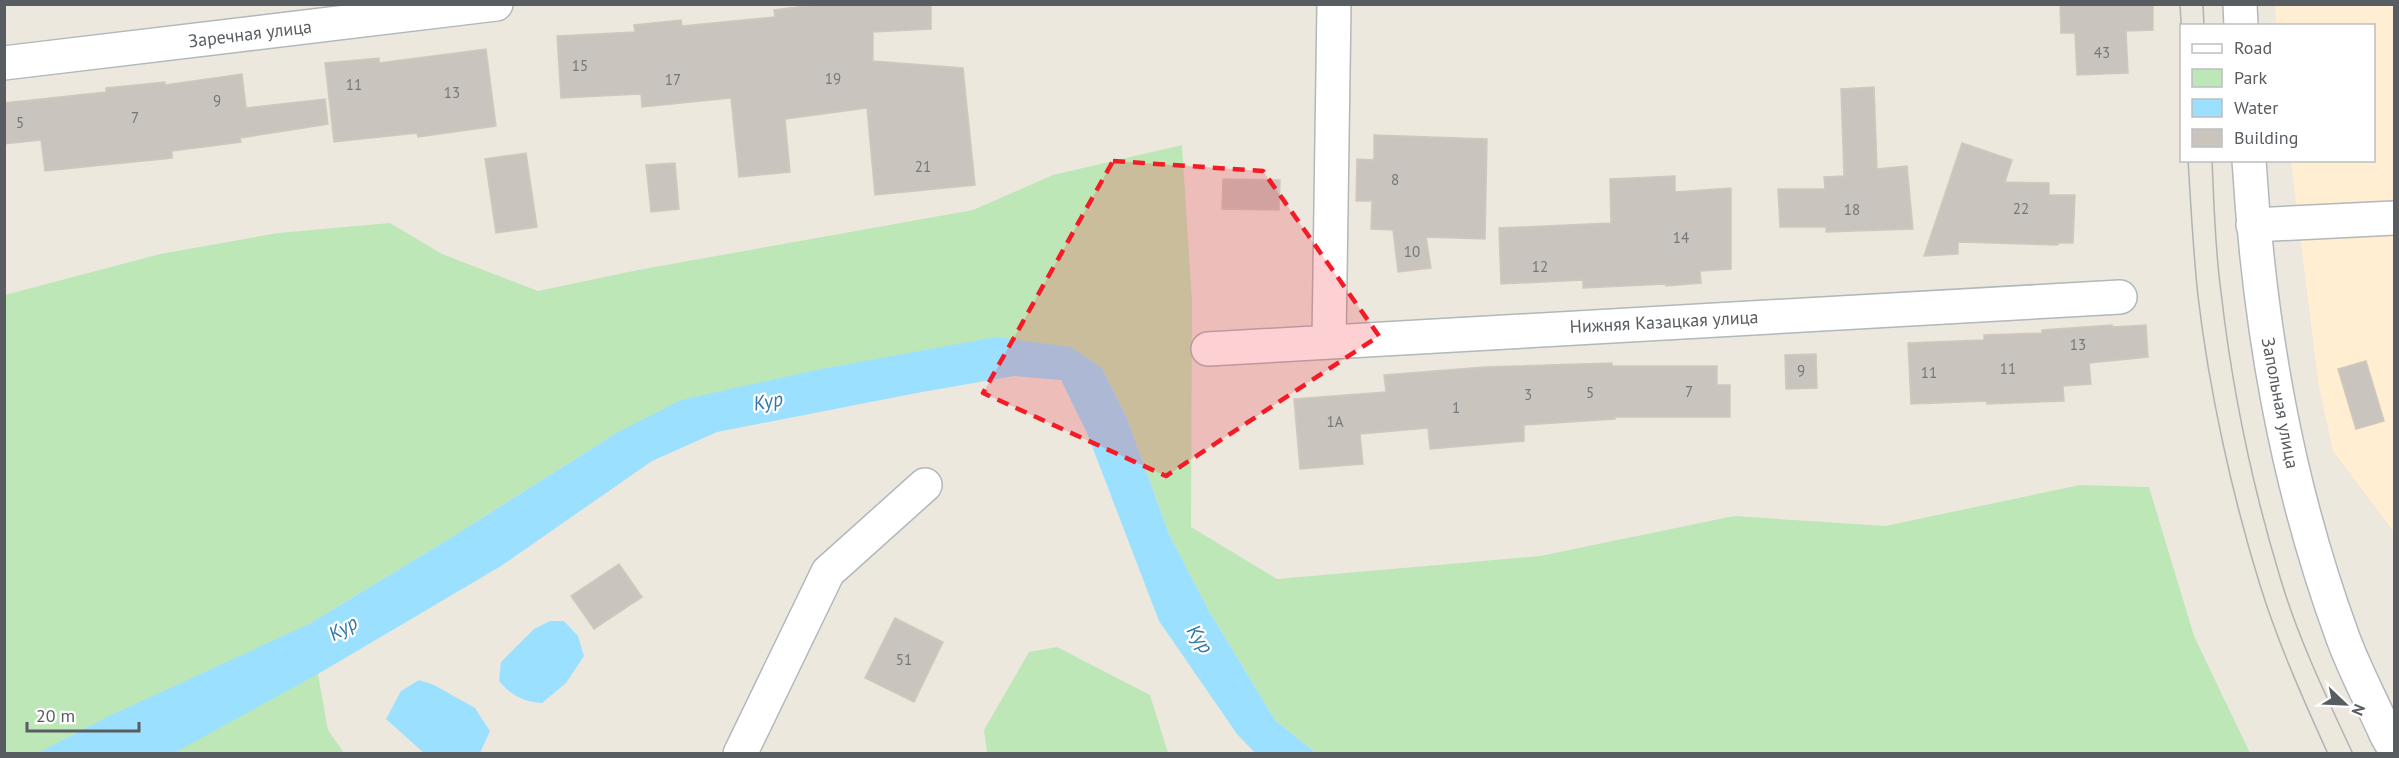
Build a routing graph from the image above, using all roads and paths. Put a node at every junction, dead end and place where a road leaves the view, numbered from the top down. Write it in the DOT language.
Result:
graph roads {
  1 [pos="496,4"];
  2 [pos="1334,4"];
  3 [pos="2240,4"];
  4 [pos="2241,24"];
  5 [pos="4,63"];
  6 [pos="2249,162"];
  7 [pos="2394,218"];
  8 [pos="2253,225"];
  9 [pos="2120,297"];
  10 [pos="1329,341"];
  11 [pos="1208,349"];
  12 [pos="926,485"];
  13 [pos="2394,748"];
  14 [pos="740,753"];
  1 -- 5 [label="street, Заречная улица"];
  2 -- 10 [label="street"];
  3 -- 4 [label="street"];
  6 -- 8 [label="street, Запольная улица"];
  7 -- 8 [label="street"];
  8 -- 13 [label="street, Запольная улица"];
  9 -- 10 [label="street, Нижняя Казацкая улица"];
  10 -- 11 [label="street, Нижняя Казацкая улица"];
  12 -- 14 [label="street"];
}
